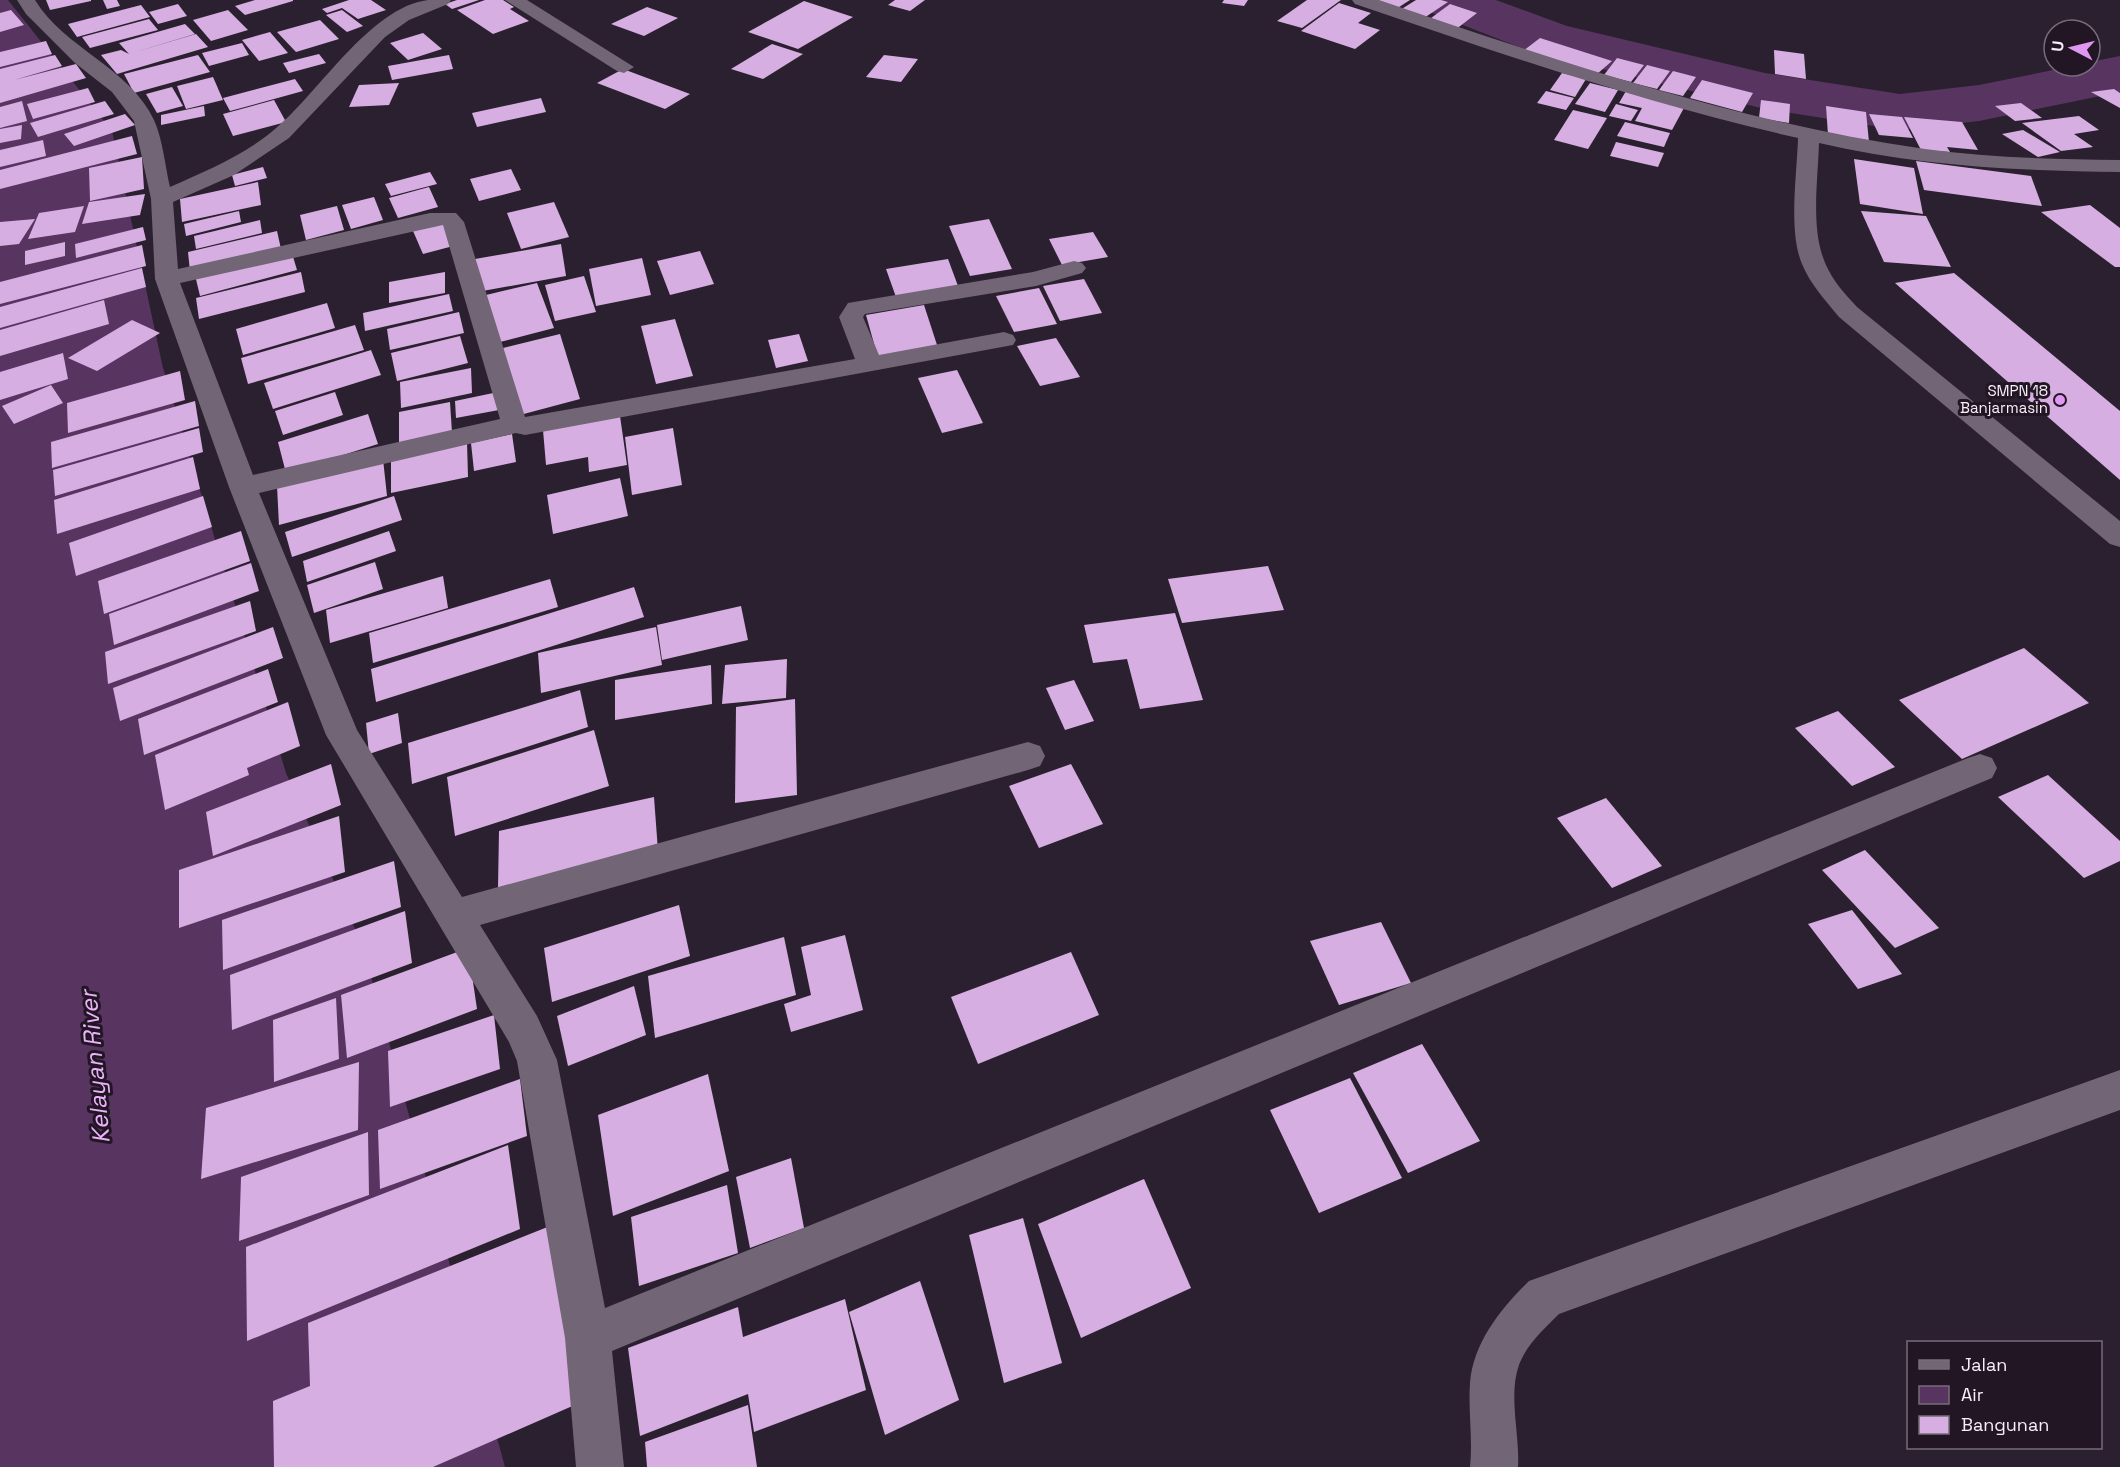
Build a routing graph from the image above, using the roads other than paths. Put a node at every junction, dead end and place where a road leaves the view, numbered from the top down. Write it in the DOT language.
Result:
graph roads {
  1 [pos="26,0"];
  2 [pos="442,0"];
  3 [pos="514,0"];
  4 [pos="1361,0"];
  5 [pos="624,67"];
  6 [pos="1809,136"];
  7 [pos="2120,166"];
  8 [pos="162,199"];
  9 [pos="1074,268"];
  10 [pos="167,279"];
  11 [pos="1004,340"];
  12 [pos="870,364"];
  13 [pos="516,424"];
  14 [pos="243,487"];
  15 [pos="2120,537"];
  16 [pos="1029,756"];
  17 [pos="1980,768"];
  18 [pos="454,916"];
  19 [pos="2120,1090"];
  20 [pos="588,1338"];
  21 [pos="600,1467"];
  22 [pos="1494,1467"];
  1 -- 8 [label="street"];
  2 -- 8 [label="street"];
  3 -- 5 [label="street"];
  4 -- 6 [label="street"];
  6 -- 7 [label="street"];
  6 -- 15 [label="street"];
  8 -- 10 [label="street"];
  9 -- 12 [label="street"];
  10 -- 13 [label="street"];
  10 -- 14 [label="street"];
  11 -- 12 [label="street"];
  12 -- 13 [label="street"];
  13 -- 14 [label="street"];
  14 -- 18 [label="street"];
  16 -- 18 [label="street"];
  17 -- 20 [label="street"];
  18 -- 20 [label="street"];
  19 -- 22 [label="street"];
  20 -- 21 [label="street"];
}
